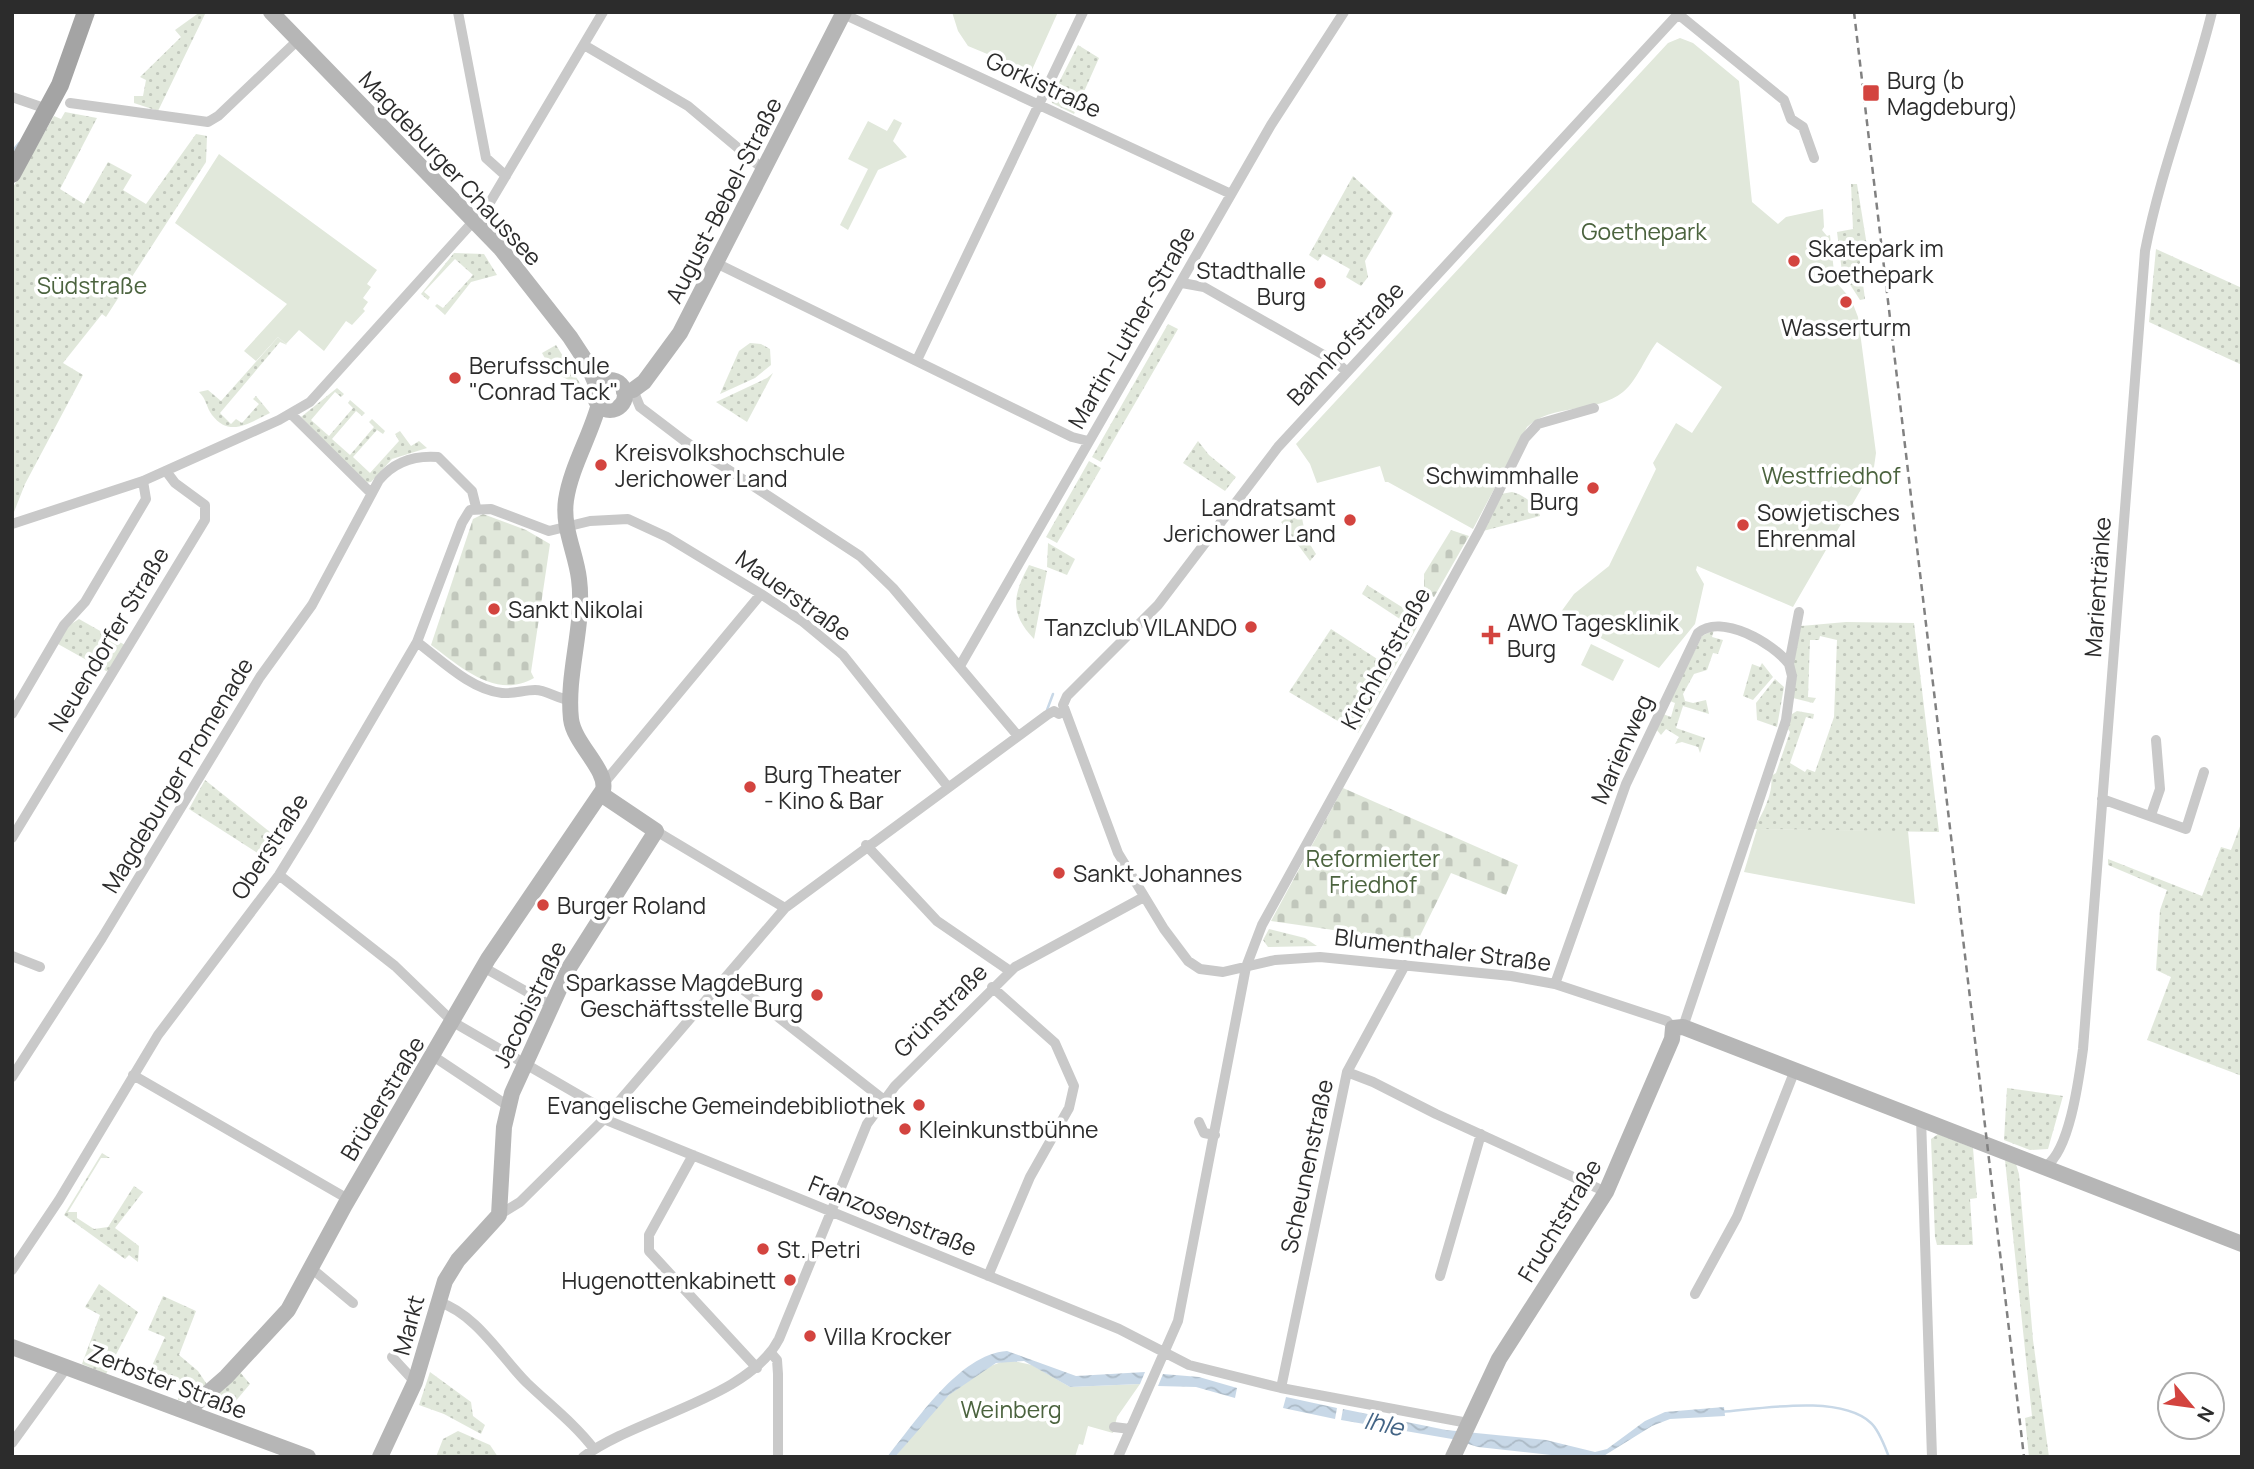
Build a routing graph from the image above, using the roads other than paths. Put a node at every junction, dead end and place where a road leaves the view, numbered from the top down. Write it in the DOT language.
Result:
graph roads {
  1 [pos="86,12"];
  2 [pos="271,12"];
  3 [pos="458,12"];
  4 [pos="603,12"];
  5 [pos="1083,12"];
  6 [pos="1344,12"];
  7 [pos="2212,12"];
  8 [pos="842,13"];
  9 [pos="1679,13"];
  10 [pos="298,40"];
  11 [pos="584,45"];
  12 [pos="12,97"];
  13 [pos="70,103"];
  14 [pos="1039,104"];
  15 [pos="47,110"];
  16 [pos="1814,158"];
  17 [pos="763,169"];
  18 [pos="12,174"];
  19 [pos="506,176"];
  20 [pos="1231,194"];
  21 [pos="474,219"];
  22 [pos="716,263"];
  23 [pos="1182,283"];
  24 [pos="917,360"];
  25 [pos="1347,372"];
  26 [pos="602,384"];
  27 [pos="629,391"];
  28 [pos="606,407"];
  29 [pos="1594,408"];
  30 [pos="291,414"];
  31 [pos="1088,441"];
  32 [pos="166,471"];
  33 [pos="143,481"];
  34 [pos="371,493"];
  35 [pos="477,507"];
  36 [pos="12,524"];
  37 [pos="566,527"];
  38 [pos="761,594"];
  39 [pos="1799,612"];
  40 [pos="417,642"];
  41 [pos="1789,664"];
  42 [pos="960,666"];
  43 [pos="572,700"];
  44 [pos="12,713"];
  45 [pos="1062,714"];
  46 [pos="1018,736"];
  47 [pos="2156,740"];
  48 [pos="2204,772"];
  49 [pos="948,787"];
  50 [pos="603,788"];
  51 [pos="2102,799"];
  52 [pos="2151,816"];
  53 [pos="656,831"];
  54 [pos="12,838"];
  55 [pos="866,845"];
  56 [pos="279,875"];
  57 [pos="1142,898"];
  58 [pos="785,908"];
  59 [pos="12,956"];
  60 [pos="1405,965"];
  61 [pos="40,967"];
  62 [pos="483,967"];
  63 [pos="1246,967"];
  64 [pos="1010,971"];
  65 [pos="727,977"];
  66 [pos="1555,984"];
  67 [pos="992,987"];
  68 [pos="552,1006"];
  69 [pos="453,1022"];
  70 [pos="1678,1027"];
  71 [pos="433,1056"];
  72 [pos="526,1062"];
  73 [pos="1795,1070"];
  74 [pos="1347,1072"];
  75 [pos="133,1075"];
  76 [pos="12,1077"];
  77 [pos="884,1100"];
  78 [pos="508,1106"];
  79 [pos="607,1116"];
  80 [pos="1921,1118"];
  81 [pos="1199,1122"];
  82 [pos="1480,1134"];
  83 [pos="1215,1135"];
  84 [pos="693,1155"];
  85 [pos="2046,1166"];
  86 [pos="1606,1192"];
  87 [pos="348,1199"];
  88 [pos="831,1212"];
  89 [pos="499,1215"];
  90 [pos="2242,1244"];
  91 [pos="311,1268"];
  92 [pos="12,1270"];
  93 [pos="988,1276"];
  94 [pos="1440,1276"];
  95 [pos="1695,1294"];
  96 [pos="439,1302"];
  97 [pos="353,1303"];
  98 [pos="12,1347"];
  99 [pos="771,1353"];
  100 [pos="1164,1354"];
  101 [pos="392,1357"];
  102 [pos="67,1367"];
  103 [pos="757,1368"];
  104 [pos="415,1382"];
  105 [pos="1281,1388"];
  106 [pos="190,1413"];
  107 [pos="1468,1425"];
  108 [pos="1114,1427"];
  109 [pos="1130,1429"];
  110 [pos="12,1443"];
  111 [pos="594,1449"];
  112 [pos="1456,1451"];
  113 [pos="382,1455"];
  114 [pos="308,1457"];
  115 [pos="583,1457"];
  116 [pos="778,1457"];
  117 [pos="1118,1457"];
  118 [pos="1932,1457"];
  1 -- 15 [label="main road"];
  2 -- 10 [label="street, Magdeburger Chaussee"];
  3 -- 19 [label="street"];
  4 -- 11 [label="street"];
  5 -- 14 [label="street"];
  6 -- 20 [label="street, Martin-Luther-Straße"];
  7 -- 51 [label="street, Marientränke"];
  8 -- 14 [label="street, Gorkistraße"];
  8 -- 17 [label="street, August-Bebel-Straße"];
  9 -- 16 [label="street, Bahnhofstraße"];
  9 -- 25 [label="street, Bahnhofstraße"];
  10 -- 13 [label="street"];
  10 -- 21 [label="street, Magdeburger Chaussee"];
  11 -- 17 [label="street"];
  11 -- 19 [label="street"];
  12 -- 15 [label="street"];
  14 -- 20 [label="street, Gorkistraße"];
  14 -- 24 [label="street"];
  15 -- 18 [label="main road"];
  17 -- 22 [label="street, August-Bebel-Straße"];
  19 -- 21 [label="street"];
  20 -- 23 [label="street, Martin-Luther-Straße"];
  21 -- 26 [label="street, Magdeburger Chaussee"];
  21 -- 30 [label="street"];
  22 -- 24 [label="street"];
  22 -- 27 [label="street, August-Bebel-Straße"];
  23 -- 25 [label="street"];
  23 -- 31 [label="street, Martin-Luther-Straße"];
  24 -- 31 [label="street"];
  25 -- 45 [label="street, Bahnhofstraße"];
  26 -- 27 [label="street, Magdeburger Chaussee"];
  26 -- 28 [label="street"];
  27 -- 28 [label="street, August-Bebel-Straße"];
  27 -- 42 [label="street"];
  28 -- 37 [label="street, August-Bebel-Straße"];
  29 -- 63 [label="street, Kirchhofstraße"];
  30 -- 32 [label="street"];
  30 -- 34 [label="street"];
  31 -- 42 [label="street, Martin-Luther-Straße"];
  32 -- 33 [label="street"];
  32 -- 54 [label="street, Neuendorfer Straße"];
  33 -- 36 [label="street"];
  33 -- 44 [label="street"];
  34 -- 35 [label="street, Magdeburger Promenade"];
  34 -- 76 [label="street, Magdeburger Promenade"];
  35 -- 37 [label="street"];
  35 -- 40 [label="street, Oberstraße"];
  37 -- 38 [label="street, Mauerstraße"];
  37 -- 43 [label="street, August-Bebel-Straße"];
  38 -- 49 [label="street, Mauerstraße"];
  38 -- 50 [label="street"];
  39 -- 41 [label="street"];
  40 -- 43 [label="street"];
  40 -- 56 [label="street, Oberstraße"];
  41 -- 66 [label="street, Marienweg"];
  41 -- 70 [label="street"];
  42 -- 46 [label="street"];
  43 -- 50 [label="street, August-Bebel-Straße"];
  45 -- 46 [label="street"];
  45 -- 57 [label="street, Blumenthaler Straße"];
  46 -- 49 [label="street"];
  47 -- 52 [label="street"];
  48 -- 52 [label="street"];
  49 -- 55 [label="street"];
  50 -- 53 [label="street"];
  50 -- 62 [label="street, Brüderstraße"];
  51 -- 52 [label="street"];
  51 -- 85 [label="street, Marientränke"];
  53 -- 58 [label="street"];
  53 -- 68 [label="street, Jacobistraße"];
  55 -- 58 [label="street"];
  55 -- 64 [label="street"];
  56 -- 69 [label="street, Franzosenstraße"];
  56 -- 75 [label="street, Oberstraße"];
  57 -- 63 [label="street, Blumenthaler Straße"];
  57 -- 64 [label="street, Grünstraße"];
  58 -- 65 [label="street"];
  59 -- 61 [label="street"];
  60 -- 63 [label="street, Blumenthaler Straße"];
  60 -- 66 [label="street, Blumenthaler Straße"];
  60 -- 74 [label="street, Scheunenstraße"];
  62 -- 68 [label="street"];
  62 -- 69 [label="street, Brüderstraße"];
  63 -- 83 [label="street, Kirchhofstraße"];
  64 -- 67 [label="street, Grünstraße"];
  65 -- 77 [label="street"];
  65 -- 79 [label="street"];
  66 -- 70 [label="street, Blumenthaler Straße"];
  67 -- 77 [label="street, Grünstraße"];
  67 -- 93 [label="street"];
  68 -- 72 [label="street, Jacobistraße"];
  69 -- 71 [label="street, Brüderstraße"];
  69 -- 72 [label="street, Franzosenstraße"];
  70 -- 73 [label="street, Blumenthaler Straße"];
  70 -- 86 [label="street, Fruchtstraße"];
  71 -- 78 [label="street"];
  71 -- 87 [label="street, Brüderstraße"];
  72 -- 78 [label="street, Jacobistraße"];
  72 -- 79 [label="street, Franzosenstraße"];
  73 -- 80 [label="street, Blumenthaler Straße"];
  73 -- 95 [label="street"];
  74 -- 82 [label="street"];
  74 -- 105 [label="street, Scheunenstraße"];
  75 -- 87 [label="street"];
  75 -- 92 [label="street, Oberstraße"];
  77 -- 88 [label="street, Grünstraße"];
  78 -- 89 [label="street, Jacobistraße"];
  79 -- 84 [label="street, Franzosenstraße"];
  79 -- 89 [label="street"];
  80 -- 85 [label="street, Blumenthaler Straße"];
  80 -- 118 [label="street"];
  81 -- 83 [label="street"];
  82 -- 86 [label="street"];
  82 -- 94 [label="street"];
  83 -- 100 [label="street, Kirchhofstraße"];
  84 -- 88 [label="street, Franzosenstraße"];
  84 -- 103 [label="street"];
  85 -- 90 [label="street, Blumenthaler Straße"];
  86 -- 107 [label="street, Fruchtstraße"];
  87 -- 91 [label="street, Brüderstraße"];
  88 -- 93 [label="street, Franzosenstraße"];
  88 -- 99 [label="street, Grünstraße"];
  89 -- 96 [label="street, Markt"];
  91 -- 97 [label="street"];
  91 -- 106 [label="street, Brüderstraße"];
  93 -- 100 [label="street, Franzosenstraße"];
  96 -- 104 [label="street, Markt"];
  96 -- 111 [label="street"];
  98 -- 102 [label="street, Zerbster Straße"];
  99 -- 103 [label="street, Grünstraße"];
  99 -- 116 [label="street"];
  100 -- 105 [label="street, Franzosenstraße"];
  100 -- 109 [label="street, Kirchhofstraße"];
  101 -- 104 [label="street"];
  102 -- 106 [label="street, Zerbster Straße"];
  102 -- 110 [label="street"];
  103 -- 111 [label="street"];
  104 -- 113 [label="street, Markt"];
  105 -- 107 [label="street, Franzosenstraße"];
  106 -- 114 [label="street, Zerbster Straße"];
  107 -- 112 [label="street, Fruchtstraße"];
  108 -- 109 [label="street"];
  109 -- 117 [label="street, Kirchhofstraße"];
  111 -- 115 [label="street"];
}
